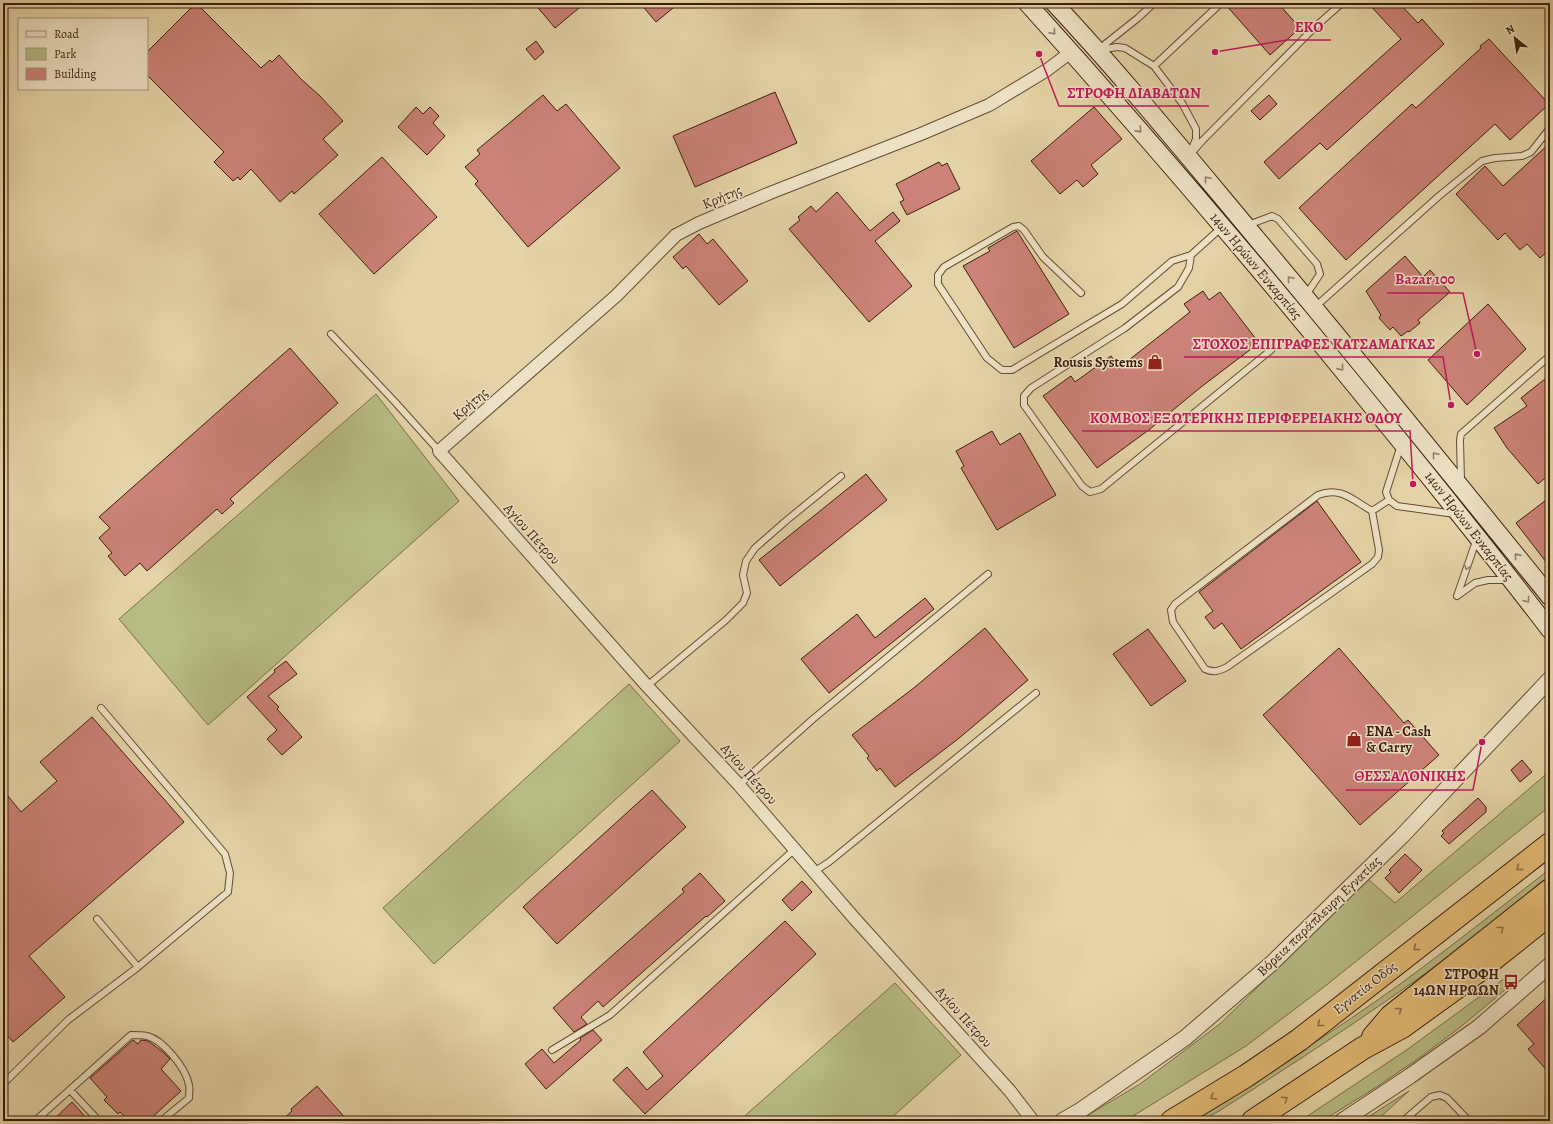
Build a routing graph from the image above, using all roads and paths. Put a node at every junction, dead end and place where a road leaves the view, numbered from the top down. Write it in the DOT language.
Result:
graph roads {
  1 [pos="1027,3"];
  2 [pos="1054,3"];
  3 [pos="1154,3"];
  4 [pos="1222,3"];
  5 [pos="1342,3"];
  6 [pos="1098,50"];
  7 [pos="1071,52"];
  8 [pos="1154,66"];
  9 [pos="1550,128"];
  10 [pos="1189,156"];
  11 [pos="1246,226"];
  12 [pos="1223,227"];
  13 [pos="1191,255"];
  14 [pos="1081,292"];
  15 [pos="1310,302"];
  16 [pos="331,334"];
  17 [pos="1271,350"];
  18 [pos="1545,360"];
  19 [pos="1402,442"];
  20 [pos="439,451"];
  21 [pos="841,476"];
  22 [pos="1461,486"];
  23 [pos="1389,500"];
  24 [pos="1372,511"];
  25 [pos="1459,514"];
  26 [pos="1478,537"];
  27 [pos="988,574"];
  28 [pos="1512,580"];
  29 [pos="1550,597"];
  30 [pos="1550,630"];
  31 [pos="1550,679"];
  32 [pos="647,686"];
  33 [pos="1036,693"];
  34 [pos="101,708"];
  35 [pos="739,785"];
  36 [pos="1550,844"];
  37 [pos="795,849"];
  38 [pos="815,871"];
  39 [pos="1550,890"];
  40 [pos="1550,914"];
  41 [pos="97,919"];
  42 [pos="1550,965"];
  43 [pos="138,967"];
  44 [pos="1363,1048"];
  45 [pos="552,1050"];
  46 [pos="3,1084"];
  47 [pos="70,1090"];
  48 [pos="35,1121"];
  49 [pos="99,1121"];
  50 [pos="161,1121"];
  51 [pos="1033,1121"];
  52 [pos="1062,1121"];
  53 [pos="1172,1121"];
  54 [pos="1253,1121"];
  55 [pos="1342,1121"];
  56 [pos="1403,1121"];
  57 [pos="1469,1121"];
  1 -- 7 [label="main road, 14ων Ηρώων Ευκαρπίας, one-way"];
  2 -- 6 [label="main road, 14ων Ηρώων Ευκαρπίας"];
  3 -- 6 [label="lane"];
  4 -- 8 [label="lane"];
  5 -- 10 [label="lane"];
  6 -- 8 [label="lane"];
  6 -- 10 [label="main road, 14ων Ηρώων Ευκαρπίας"];
  7 -- 12 [label="main road, 14ων Ηρώων Ευκαρπίας, one-way"];
  7 -- 20 [label="street, Κρήτης"];
  8 -- 10 [label="lane"];
  9 -- 15 [label="lane"];
  11 -- 10 [label="main road, 14ων Ηρώων Ευκαρπίας, one-way"];
  15 -- 11 [label="main road, 14ων Ηρώων Ευκαρπίας, one-way"];
  11 -- 15 [label="lane"];
  12 -- 13 [label="lane"];
  12 -- 19 [label="main road, 14ων Ηρώων Ευκαρπίας, one-way"];
  13 -- 14 [label="lane"];
  13 -- 17 [label="lane"];
  22 -- 15 [label="main road, 14ων Ηρώων Ευκαρπίας, one-way"];
  16 -- 20 [label="lane"];
  18 -- 22 [label="lane"];
  19 -- 23 [label="lane"];
  19 -- 25 [label="main road, 14ων Ηρώων Ευκαρπίας"];
  20 -- 32 [label="street, Αγίου Πέτρου"];
  21 -- 32 [label="lane"];
  29 -- 22 [label="main road, 14ων Ηρώων Ευκαρπίας, one-way"];
  23 -- 24 [label="lane"];
  23 -- 25 [label="lane"];
  24 -- 24 [label="lane"];
  25 -- 26 [label="main road, 14ων Ηρώων Ευκαρπίας"];
  26 -- 28 [label="main road, 14ων Ηρώων Ευκαρπίας"];
  26 -- 28 [label="lane, one-way"];
  27 -- 35 [label="lane"];
  28 -- 30 [label="main road, 14ων Ηρώων Ευκαρπίας, one-way"];
  31 -- 52 [label="street, Βόρεια παράπλευρη Εγνατίας"];
  32 -- 35 [label="street, Αγίου Πέτρου"];
  33 -- 38 [label="lane"];
  34 -- 43 [label="lane"];
  35 -- 37 [label="street, Αγίου Πέτρου"];
  36 -- 53 [label="highway, Εγνατία Οδός, one-way"];
  37 -- 38 [label="street, Αγίου Πέτρου"];
  37 -- 45 [label="lane"];
  38 -- 51 [label="street, Αγίου Πέτρου"];
  44 -- 39 [label="highway, one-way"];
  40 -- 44 [label="highway"];
  41 -- 43 [label="lane"];
  42 -- 55 [label="street"];
  43 -- 46 [label="lane"];
  54 -- 44 [label="highway, one-way"];
  47 -- 48 [label="lane"];
  47 -- 49 [label="lane"];
  47 -- 50 [label="lane"];
  56 -- 57 [label="lane"];
}
